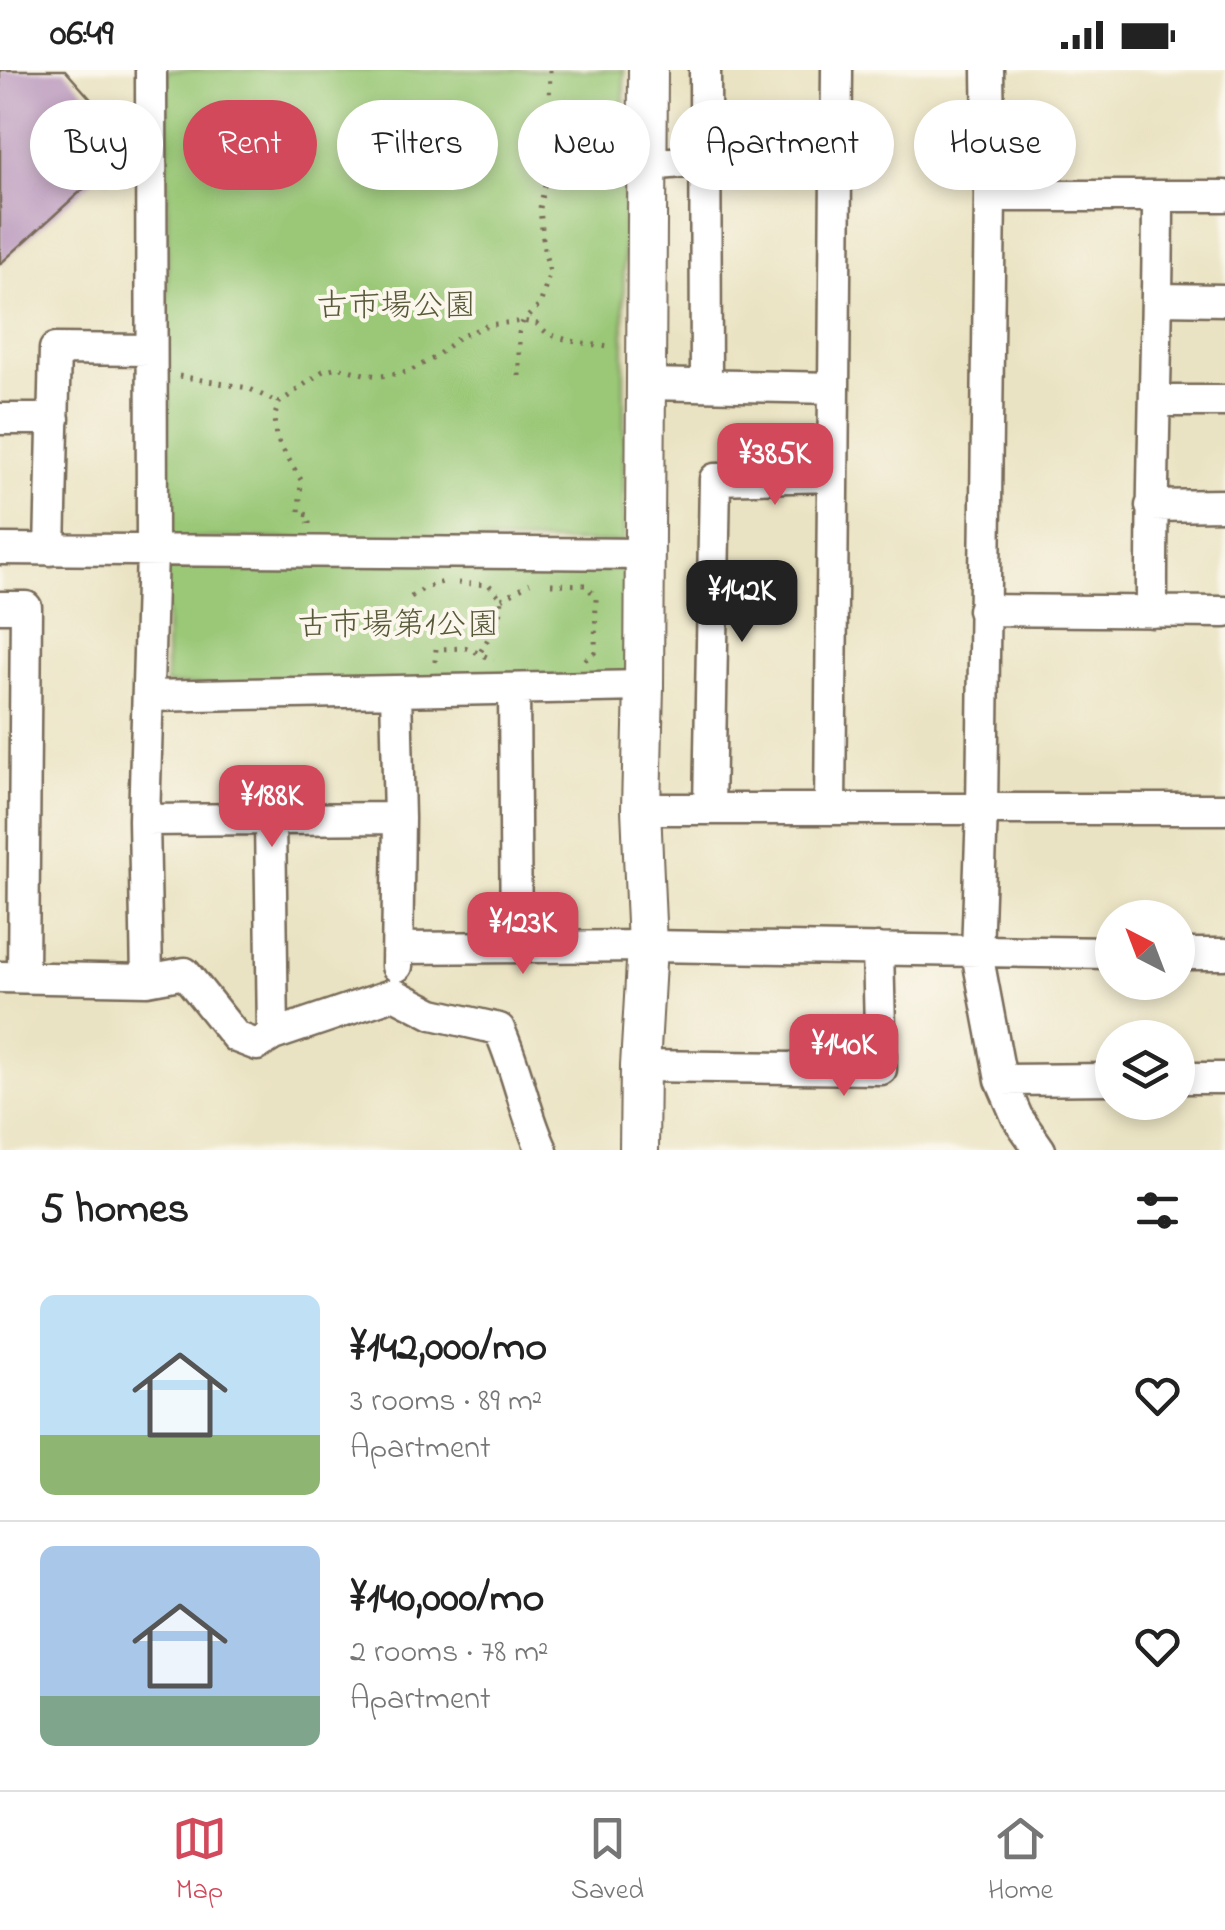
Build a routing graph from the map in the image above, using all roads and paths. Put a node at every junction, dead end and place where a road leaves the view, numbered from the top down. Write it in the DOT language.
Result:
graph roads {
  1 [pos="151,70"];
  2 [pos="550,70"];
  3 [pos="648,70"];
  4 [pos="705,70"];
  5 [pos="837,70"];
  6 [pos="988,70"];
  7 [pos="648,100"];
  8 [pos="705,100"];
  9 [pos="648,190"];
  10 [pos="706,190"];
  11 [pos="990,196"];
  12 [pos="1158,196"];
  13 [pos="1225,196"];
  14 [pos="1158,298"];
  15 [pos="1225,300"];
  16 [pos="523,321"];
  17 [pos="151,361"];
  18 [pos="646,368"];
  19 [pos="519,376"];
  20 [pos="706,386"];
  21 [pos="834,388"];
  22 [pos="1225,400"];
  23 [pos="1155,401"];
  24 [pos="279,404"];
  25 [pos="0,419"];
  26 [pos="54,420"];
  27 [pos="834,476"];
  28 [pos="1225,505"];
  29 [pos="1151,506"];
  30 [pos="0,550"];
  31 [pos="50,550"];
  32 [pos="152,551"];
  33 [pos="309,552"];
  34 [pos="645,554"];
  35 [pos="412,596"];
  36 [pos="502,598"];
  37 [pos="0,607"];
  38 [pos="983,610"];
  39 [pos="1152,612"];
  40 [pos="1225,612"];
  41 [pos="480,654"];
  42 [pos="584,661"];
  43 [pos="512,674"];
  44 [pos="644,686"];
  45 [pos="432,690"];
  46 [pos="396,691"];
  47 [pos="148,696"];
  48 [pos="1225,808"];
  49 [pos="640,809"];
  50 [pos="710,809"];
  51 [pos="830,809"];
  52 [pos="982,809"];
  53 [pos="399,818"];
  54 [pos="144,820"];
  55 [pos="270,820"];
  56 [pos="12,833"];
  57 [pos="647,946"];
  58 [pos="516,947"];
  59 [pos="398,948"];
  60 [pos="878,950"];
  61 [pos="977,953"];
  62 [pos="1095,954"];
  63 [pos="1195,954"];
  64 [pos="1225,954"];
  65 [pos="12,976"];
  66 [pos="146,980"];
  67 [pos="394,994"];
  68 [pos="273,1035"];
  69 [pos="640,1066"];
  70 [pos="1195,1078"];
  71 [pos="1225,1078"];
  72 [pos="1095,1079"];
  73 [pos="1001,1080"];
  74 [pos="542,1150"];
  75 [pos="639,1150"];
  76 [pos="1040,1150"];
  1 -- 17 [label="street"];
  2 -- 16 [label="path"];
  3 -- 7 [label="street"];
  4 -- 8 [label="street"];
  5 -- 21 [label="street"];
  6 -- 11 [label="street"];
  9 -- 18 [label="street"];
  10 -- 20 [label="street"];
  11 -- 12 [label="street"];
  11 -- 38 [label="street"];
  12 -- 13 [label="street"];
  12 -- 14 [label="street"];
  14 -- 15 [label="street"];
  14 -- 23 [label="street"];
  16 -- 18 [label="path"];
  16 -- 19 [label="path"];
  16 -- 24 [label="path"];
  17 -- 24 [label="path"];
  17 -- 26 [label="street"];
  17 -- 32 [label="street"];
  18 -- 20 [label="street"];
  18 -- 34 [label="street"];
  20 -- 21 [label="street"];
  21 -- 27 [label="street"];
  22 -- 23 [label="street"];
  23 -- 29 [label="street"];
  24 -- 33 [label="path"];
  25 -- 26 [label="street"];
  26 -- 31 [label="street"];
  27 -- 50 [label="street"];
  27 -- 51 [label="street"];
  28 -- 29 [label="street"];
  29 -- 39 [label="street"];
  30 -- 31 [label="street"];
  31 -- 32 [label="street"];
  32 -- 33 [label="street"];
  32 -- 47 [label="street"];
  33 -- 34 [label="street"];
  34 -- 44 [label="street"];
  35 -- 36 [label="path"];
  36 -- 41 [label="path"];
  36 -- 42 [label="path"];
  37 -- 56 [label="street"];
  38 -- 39 [label="street"];
  38 -- 52 [label="street"];
  39 -- 40 [label="street"];
  41 -- 43 [label="path"];
  41 -- 45 [label="path"];
  43 -- 44 [label="street"];
  43 -- 45 [label="street"];
  43 -- 58 [label="street"];
  44 -- 49 [label="street"];
  45 -- 46 [label="street"];
  46 -- 47 [label="street"];
  46 -- 53 [label="street"];
  47 -- 54 [label="street"];
  48 -- 52 [label="street"];
  49 -- 50 [label="street"];
  49 -- 57 [label="street"];
  50 -- 51 [label="street"];
  51 -- 52 [label="street"];
  52 -- 61 [label="street"];
  53 -- 55 [label="street"];
  53 -- 59 [label="street"];
  54 -- 55 [label="street"];
  54 -- 66 [label="street"];
  55 -- 68 [label="street"];
  56 -- 65 [label="street"];
  57 -- 58 [label="street"];
  57 -- 60 [label="street"];
  57 -- 69 [label="street"];
  58 -- 59 [label="street"];
  59 -- 67 [label="street"];
  60 -- 61 [label="street"];
  60 -- 69 [label="street"];
  61 -- 62 [label="street"];
  61 -- 73 [label="street"];
  63 -- 64 [label="street"];
  65 -- 66 [label="street"];
  66 -- 68 [label="street"];
  67 -- 68 [label="street"];
  67 -- 74 [label="street"];
  69 -- 75 [label="street"];
  70 -- 71 [label="street"];
  72 -- 73 [label="street"];
  73 -- 76 [label="street"];
}
